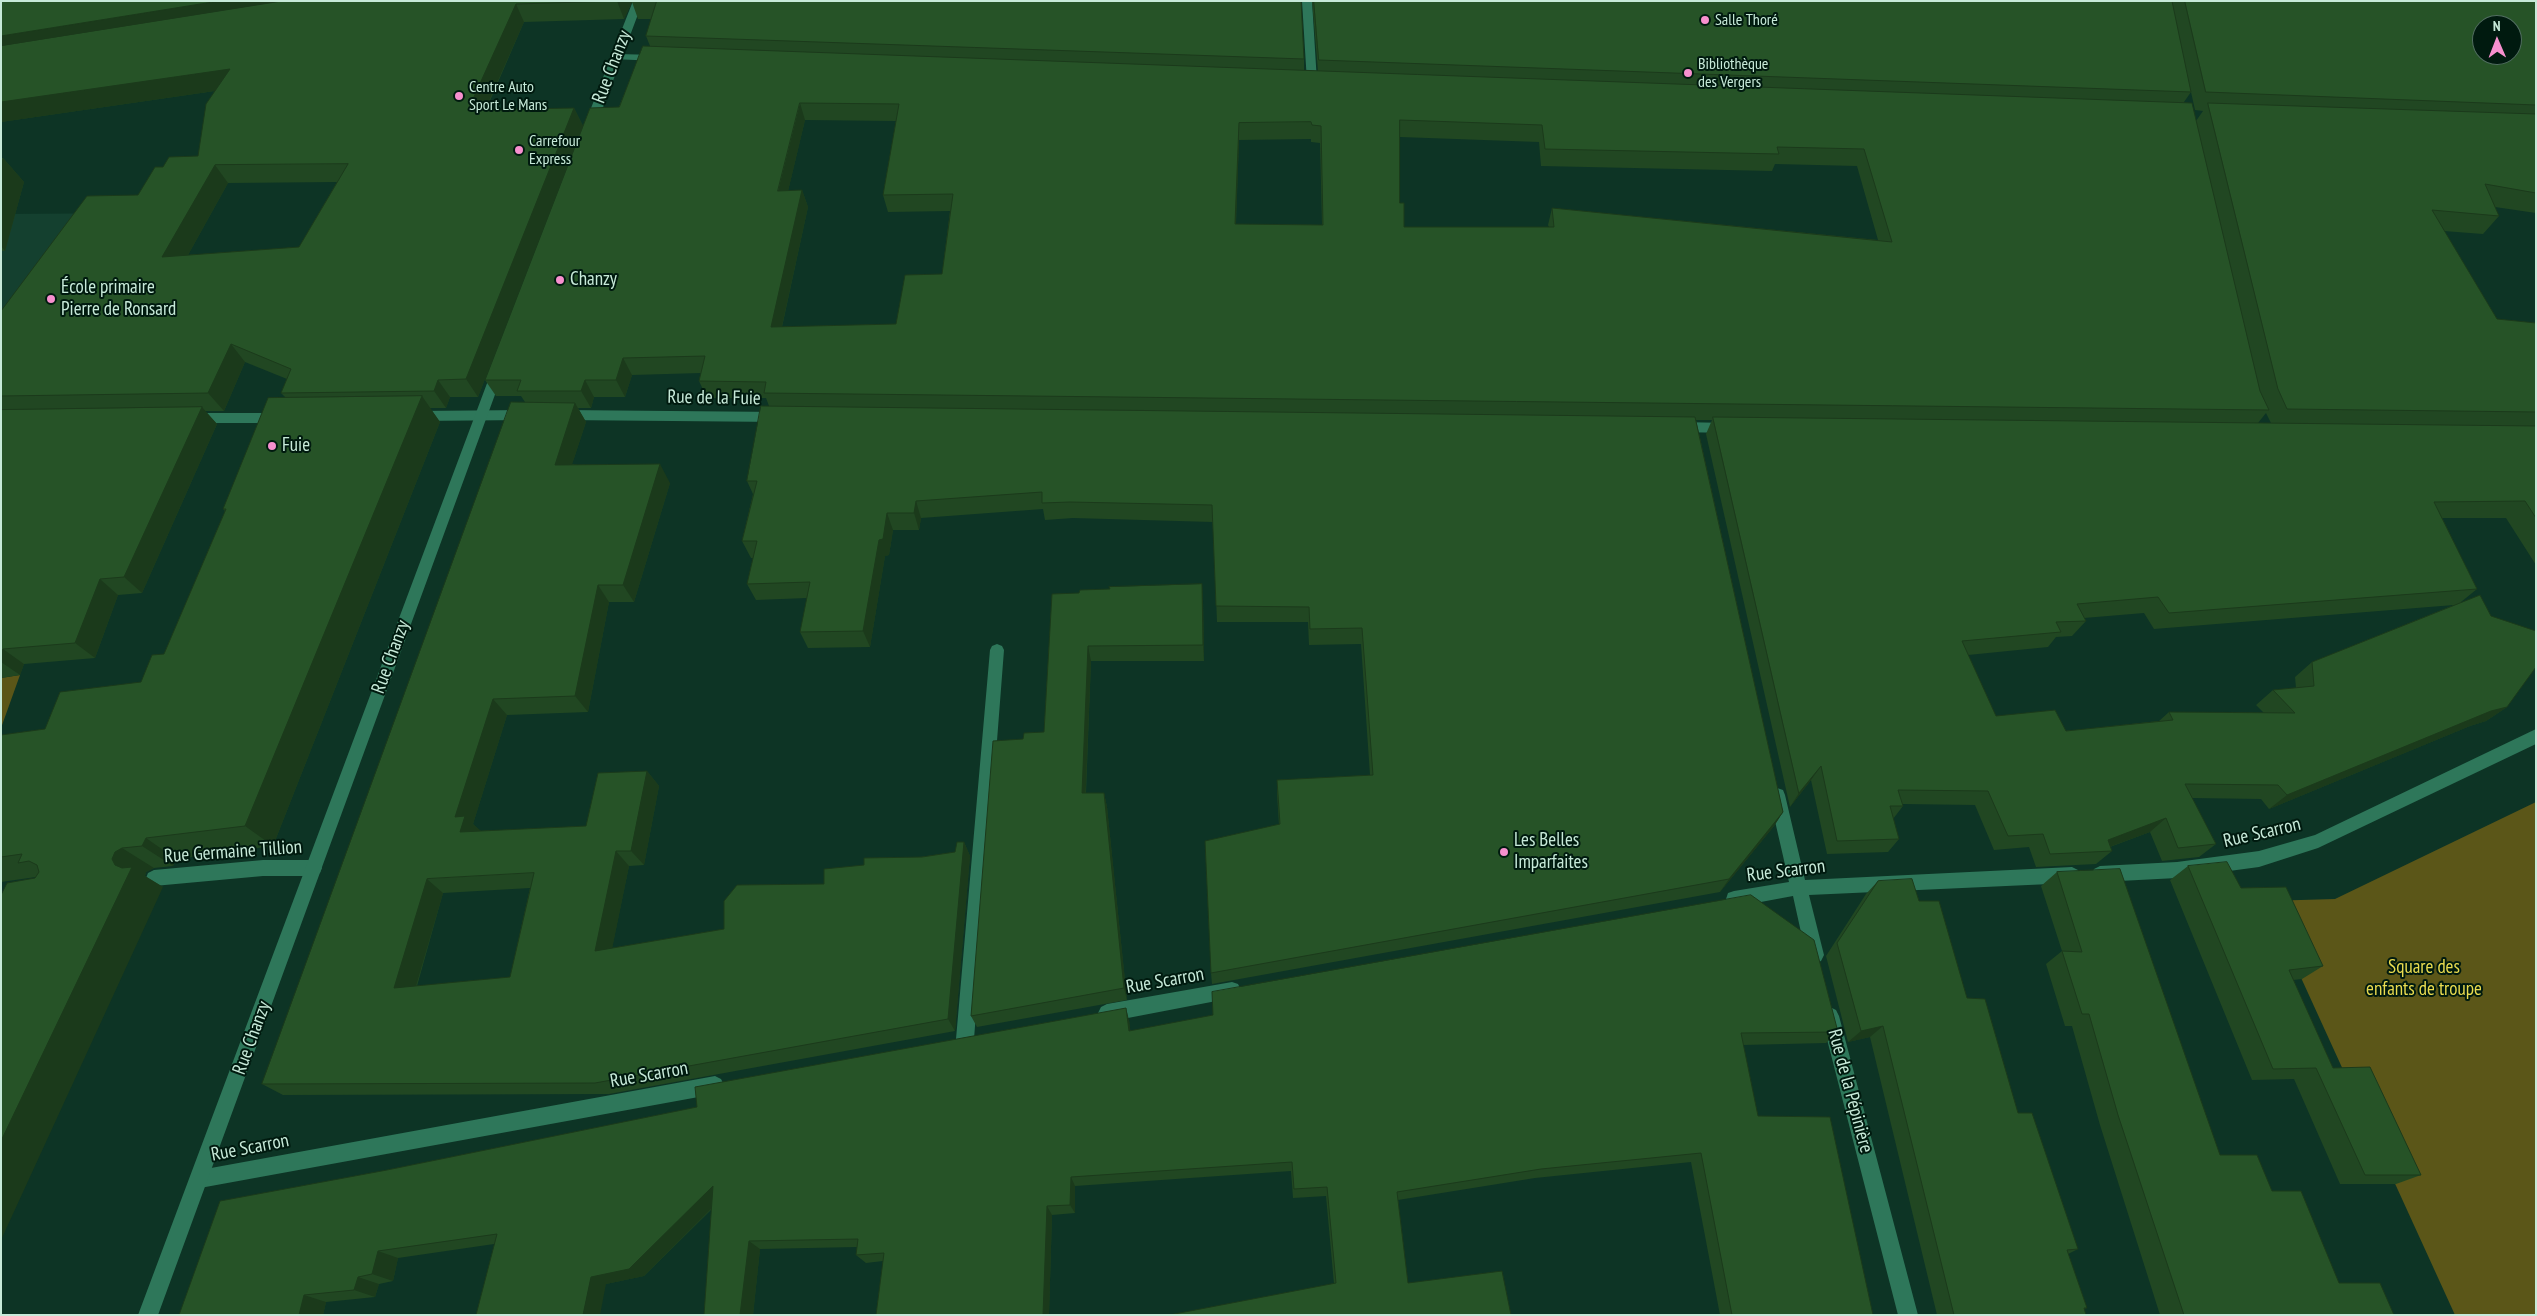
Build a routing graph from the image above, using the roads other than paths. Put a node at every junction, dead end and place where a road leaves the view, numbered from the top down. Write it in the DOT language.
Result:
graph roads {
  1 [pos="638,1"];
  2 [pos="1307,1"];
  3 [pos="616,57"];
  4 [pos="673,59"];
  5 [pos="1312,82"];
  6 [pos="585,140"];
  7 [pos="501,361"];
  8 [pos="480,415"];
  9 [pos="399,416"];
  10 [pos="795,417"];
  11 [pos="176,418"];
  12 [pos="291,418"];
  13 [pos="1662,427"];
  14 [pos="1696,427"];
  15 [pos="1746,428"];
  16 [pos="1700,446"];
  17 [pos="997,650"];
  18 [pos="2536,736"];
  19 [pos="1774,782"];
  20 [pos="314,868"];
  21 [pos="154,878"];
  22 [pos="1797,888"];
  23 [pos="1719,902"];
  24 [pos="1819,972"];
  25 [pos="1249,987"];
  26 [pos="1826,1001"];
  27 [pos="1092,1016"];
  28 [pos="985,1035"];
  29 [pos="965,1039"];
  30 [pos="946,1042"];
  31 [pos="732,1082"];
  32 [pos="200,1179"];
  33 [pos="148,1315"];
  34 [pos="1908,1315"];
  1 -- 3 [label="street, Rue Chanzy"];
  2 -- 5 [label="street"];
  3 -- 4 [label="street"];
  3 -- 6 [label="street, Rue Chanzy"];
  7 -- 8 [label="street, Rue Chanzy"];
  8 -- 9 [label="street, Rue de la Fuie"];
  8 -- 10 [label="street, Rue de la Fuie"];
  8 -- 20 [label="street, Rue Chanzy"];
  11 -- 12 [label="street"];
  13 -- 14 [label="street"];
  14 -- 15 [label="street"];
  14 -- 16 [label="street"];
  17 -- 29 [label="street"];
  18 -- 22 [label="street, Rue Scarron"];
  19 -- 22 [label="street"];
  20 -- 21 [label="street, Rue Germaine Tillion"];
  20 -- 32 [label="street, Rue Chanzy"];
  22 -- 23 [label="street, Rue Scarron"];
  22 -- 24 [label="street"];
  25 -- 27 [label="street, Rue Scarron"];
  26 -- 34 [label="street, Rue de la Pépinière"];
  28 -- 29 [label="street"];
  29 -- 30 [label="street"];
  31 -- 32 [label="street, Rue Scarron"];
  32 -- 33 [label="street, Rue Chanzy"];
}
